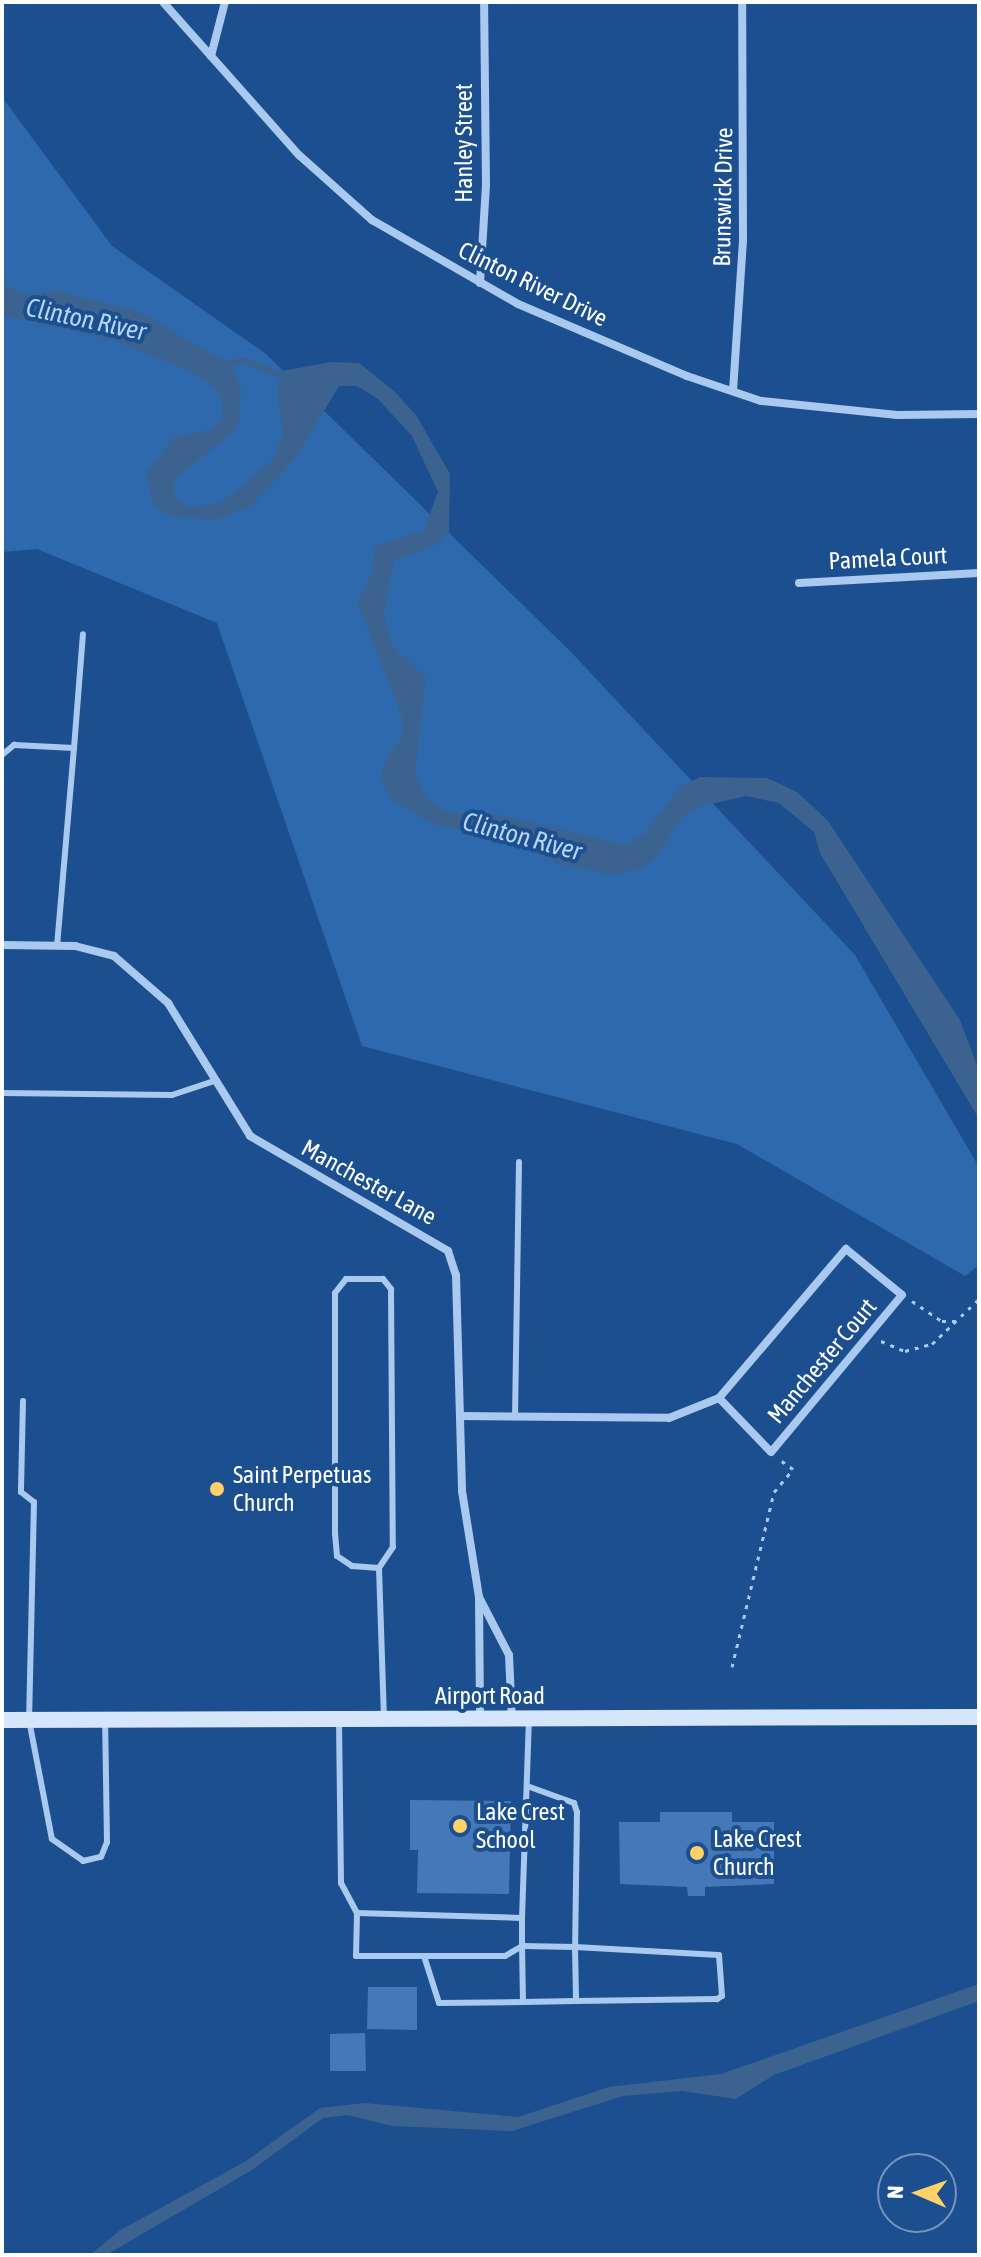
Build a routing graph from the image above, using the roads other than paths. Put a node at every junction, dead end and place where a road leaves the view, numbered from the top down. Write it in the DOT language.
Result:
graph roads {
  1 [pos="163,2"];
  2 [pos="225,2"];
  3 [pos="484,2"];
  4 [pos="742,2"];
  5 [pos="211,56"];
  6 [pos="480,283"];
  7 [pos="733,391"];
  8 [pos="979,414"];
  9 [pos="979,573"];
  10 [pos="799,583"];
  11 [pos="83,634"];
  12 [pos="74,748"];
  13 [pos="2,755"];
  14 [pos="2,945"];
  15 [pos="57,945"];
  16 [pos="214,1081"];
  17 [pos="2,1093"];
  18 [pos="519,1162"];
  19 [pos="719,1398"];
  20 [pos="23,1401"];
  21 [pos="460,1416"];
  22 [pos="515,1417"];
  23 [pos="379,1568"];
  24 [pos="479,1597"];
  25 [pos="979,1717"];
  26 [pos="2,1720"];
  27 [pos="29,1720"];
  28 [pos="339,1720"];
  29 [pos="384,1720"];
  30 [pos="480,1720"];
  31 [pos="521,1720"];
  32 [pos="105,1721"];
  33 [pos="527,1786"];
  34 [pos="357,1913"];
  35 [pos="522,1918"];
  36 [pos="522,1946"];
  37 [pos="575,1947"];
  38 [pos="424,1956"];
  39 [pos="576,2001"];
  40 [pos="523,2002"];
  1 -- 5 [label="street, Clinton River Drive"];
  2 -- 5 [label="street"];
  3 -- 6 [label="street, Hanley Street"];
  4 -- 7 [label="street, Brunswick Drive"];
  5 -- 6 [label="street, Clinton River Drive"];
  6 -- 7 [label="street, Clinton River Drive"];
  7 -- 8 [label="street, Clinton River Drive"];
  9 -- 10 [label="street, Pamela Court"];
  11 -- 12 [label="lane"];
  12 -- 13 [label="lane"];
  12 -- 15 [label="lane"];
  14 -- 15 [label="street"];
  15 -- 16 [label="street, Manchester Lane"];
  16 -- 17 [label="lane"];
  16 -- 21 [label="street, Manchester Lane"];
  18 -- 22 [label="lane"];
  19 -- 19 [label="street, Manchester Court"];
  19 -- 22 [label="street, Manchester Court"];
  20 -- 27 [label="lane"];
  21 -- 22 [label="street, Manchester Court"];
  21 -- 24 [label="street, Manchester Lane"];
  23 -- 23 [label="lane"];
  23 -- 29 [label="lane"];
  24 -- 30 [label="street, Manchester Lane"];
  24 -- 31 [label="street, Manchester Lane"];
  25 -- 31 [label="street, Airport Road"];
  26 -- 27 [label="street, Airport Road"];
  27 -- 32 [label="street, Airport Road"];
  27 -- 32 [label="lane"];
  28 -- 29 [label="street, Airport Road"];
  28 -- 32 [label="street, Airport Road"];
  28 -- 34 [label="lane"];
  29 -- 30 [label="street, Airport Road"];
  30 -- 31 [label="street, Airport Road"];
  31 -- 33 [label="lane"];
  33 -- 35 [label="lane"];
  33 -- 37 [label="lane"];
  34 -- 35 [label="lane"];
  34 -- 38 [label="lane"];
  35 -- 36 [label="lane"];
  36 -- 37 [label="lane"];
  36 -- 38 [label="lane"];
  36 -- 40 [label="lane"];
  37 -- 39 [label="lane"];
  37 -- 39 [label="lane"];
  38 -- 40 [label="lane"];
  39 -- 40 [label="lane"];
}
